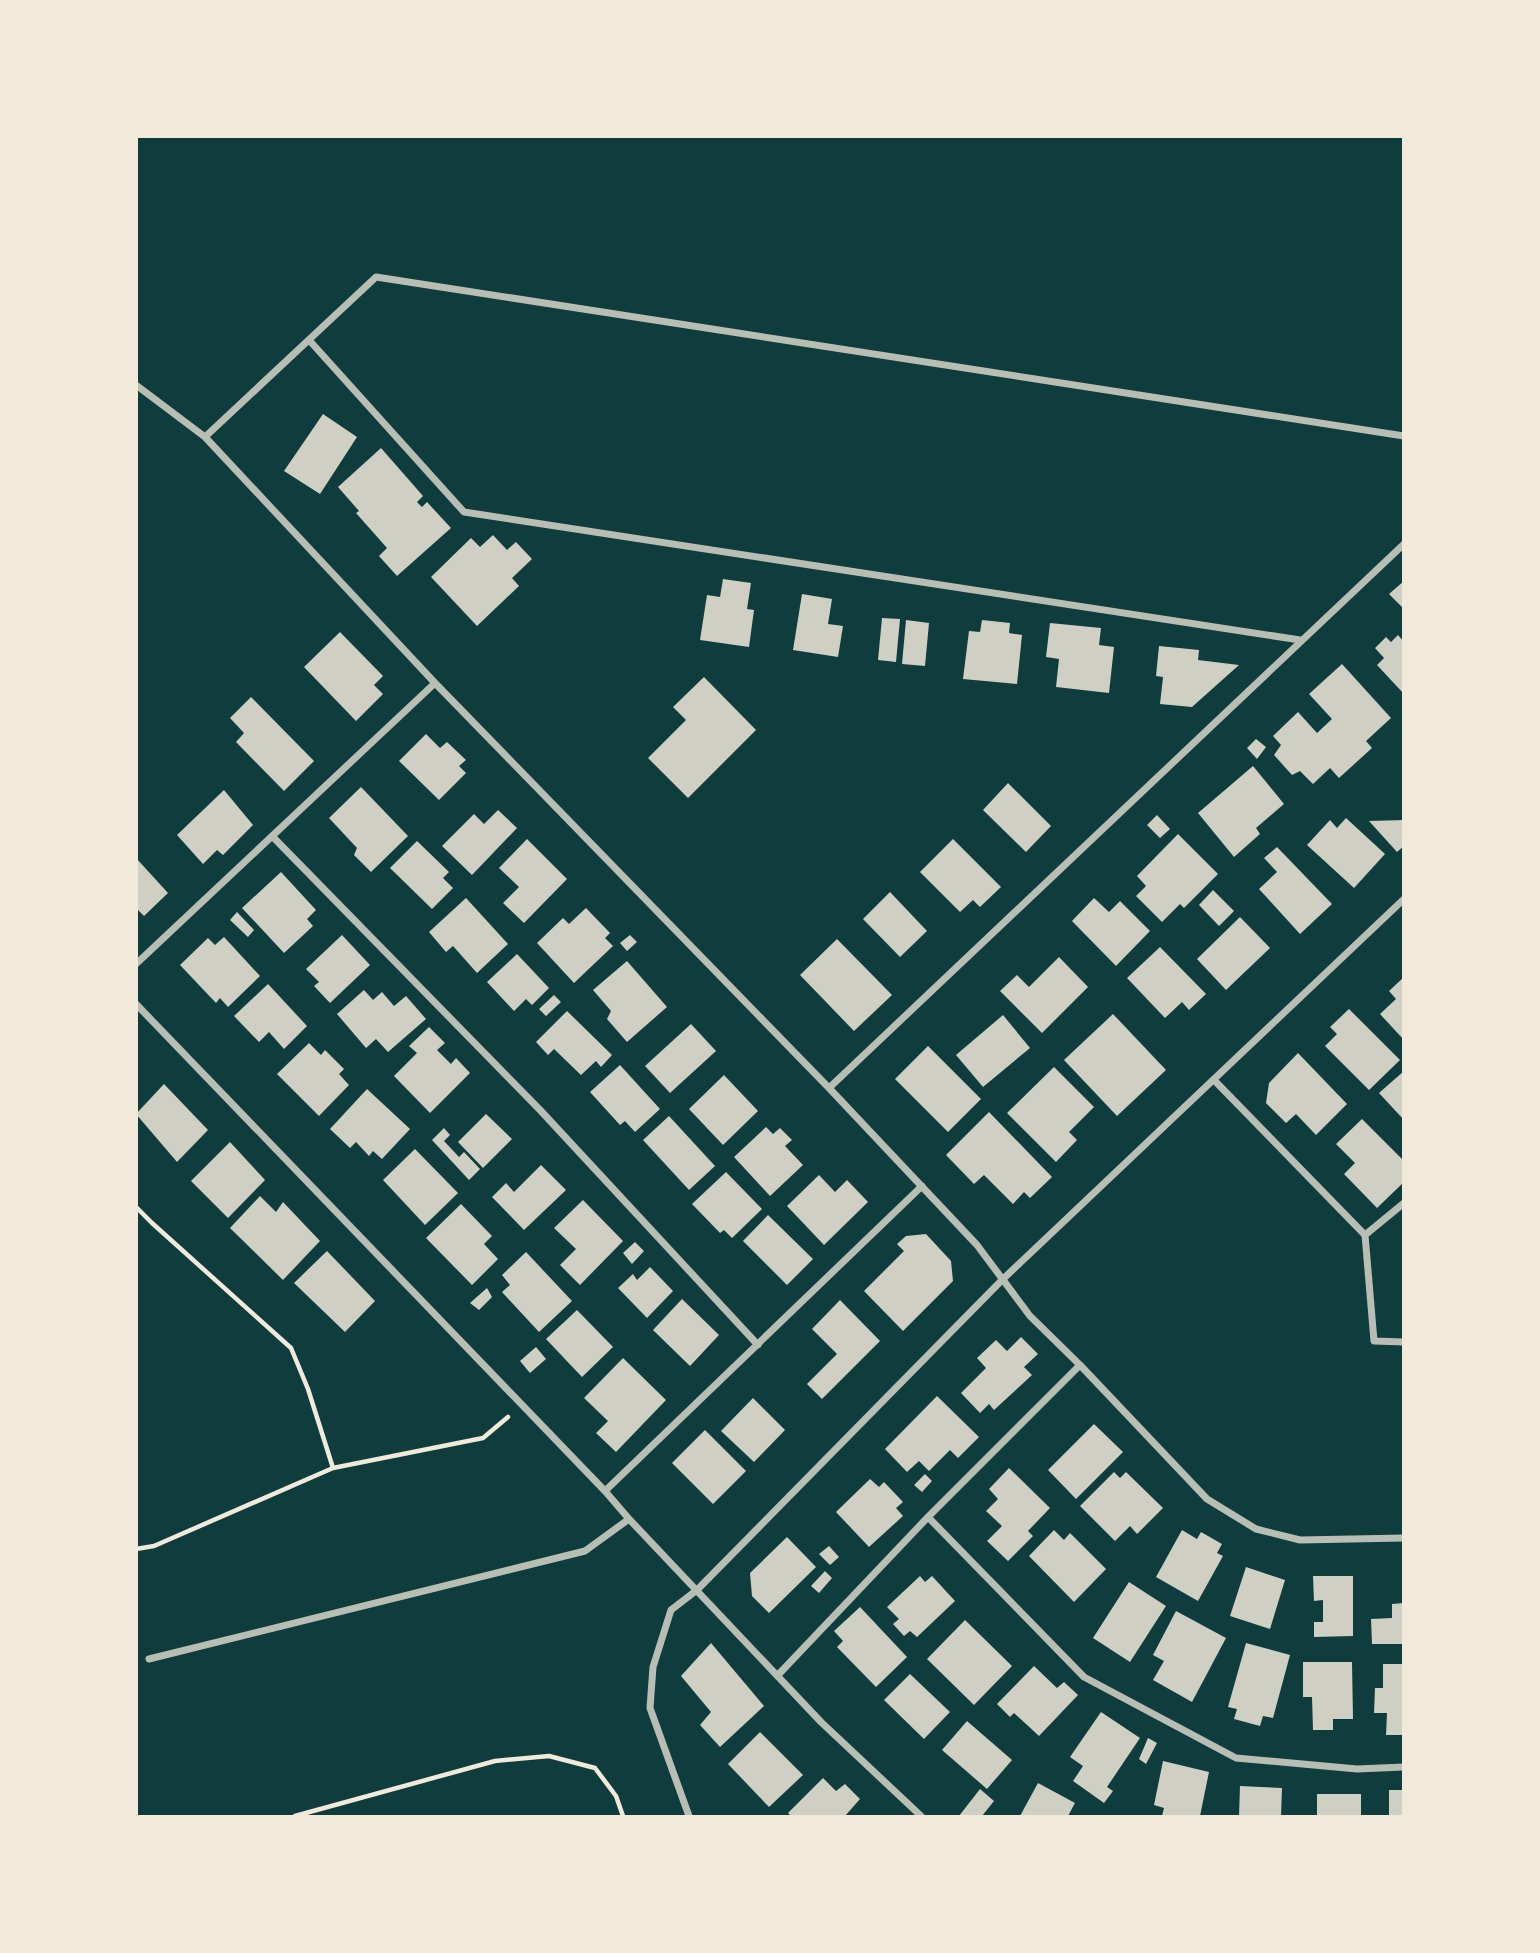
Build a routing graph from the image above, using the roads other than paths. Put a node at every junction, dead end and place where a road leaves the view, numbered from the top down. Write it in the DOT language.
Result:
graph roads {
  1 [pos="309,340"];
  2 [pos="136,385"];
  3 [pos="1404,436"];
  4 [pos="205,437"];
  5 [pos="1404,544"];
  6 [pos="1300,640"];
  7 [pos="435,683"];
  8 [pos="272,836"];
  9 [pos="1404,899"];
  10 [pos="136,964"];
  11 [pos="136,1004"];
  12 [pos="1214,1080"];
  13 [pos="829,1088"];
  14 [pos="922,1186"];
  15 [pos="1404,1203"];
  16 [pos="1365,1235"];
  17 [pos="1002,1280"];
  18 [pos="1404,1342"];
  19 [pos="758,1345"];
  20 [pos="1080,1365"];
  21 [pos="605,1491"];
  22 [pos="928,1517"];
  23 [pos="629,1519"];
  24 [pos="1404,1538"];
  25 [pos="697,1590"];
  26 [pos="149,1659"];
  27 [pos="778,1675"];
  28 [pos="1404,1767"];
  29 [pos="689,1816"];
  30 [pos="921,1816"];
  1 -- 3 [label="street"];
  1 -- 4 [label="street"];
  1 -- 6 [label="street"];
  2 -- 4 [label="street"];
  4 -- 7 [label="street"];
  5 -- 6 [label="street"];
  6 -- 13 [label="street"];
  7 -- 8 [label="street"];
  7 -- 13 [label="street"];
  8 -- 10 [label="street"];
  8 -- 19 [label="street"];
  9 -- 12 [label="street"];
  11 -- 21 [label="street"];
  12 -- 16 [label="street"];
  12 -- 17 [label="street"];
  13 -- 14 [label="street"];
  14 -- 17 [label="street"];
  14 -- 19 [label="street"];
  15 -- 16 [label="street"];
  16 -- 18 [label="street"];
  17 -- 20 [label="street"];
  17 -- 25 [label="street"];
  19 -- 21 [label="street"];
  20 -- 22 [label="street"];
  20 -- 24 [label="street"];
  21 -- 23 [label="street"];
  22 -- 27 [label="street"];
  22 -- 28 [label="street"];
  23 -- 25 [label="street"];
  23 -- 26 [label="street"];
  25 -- 27 [label="street"];
  25 -- 29 [label="street"];
  27 -- 30 [label="street"];
}
